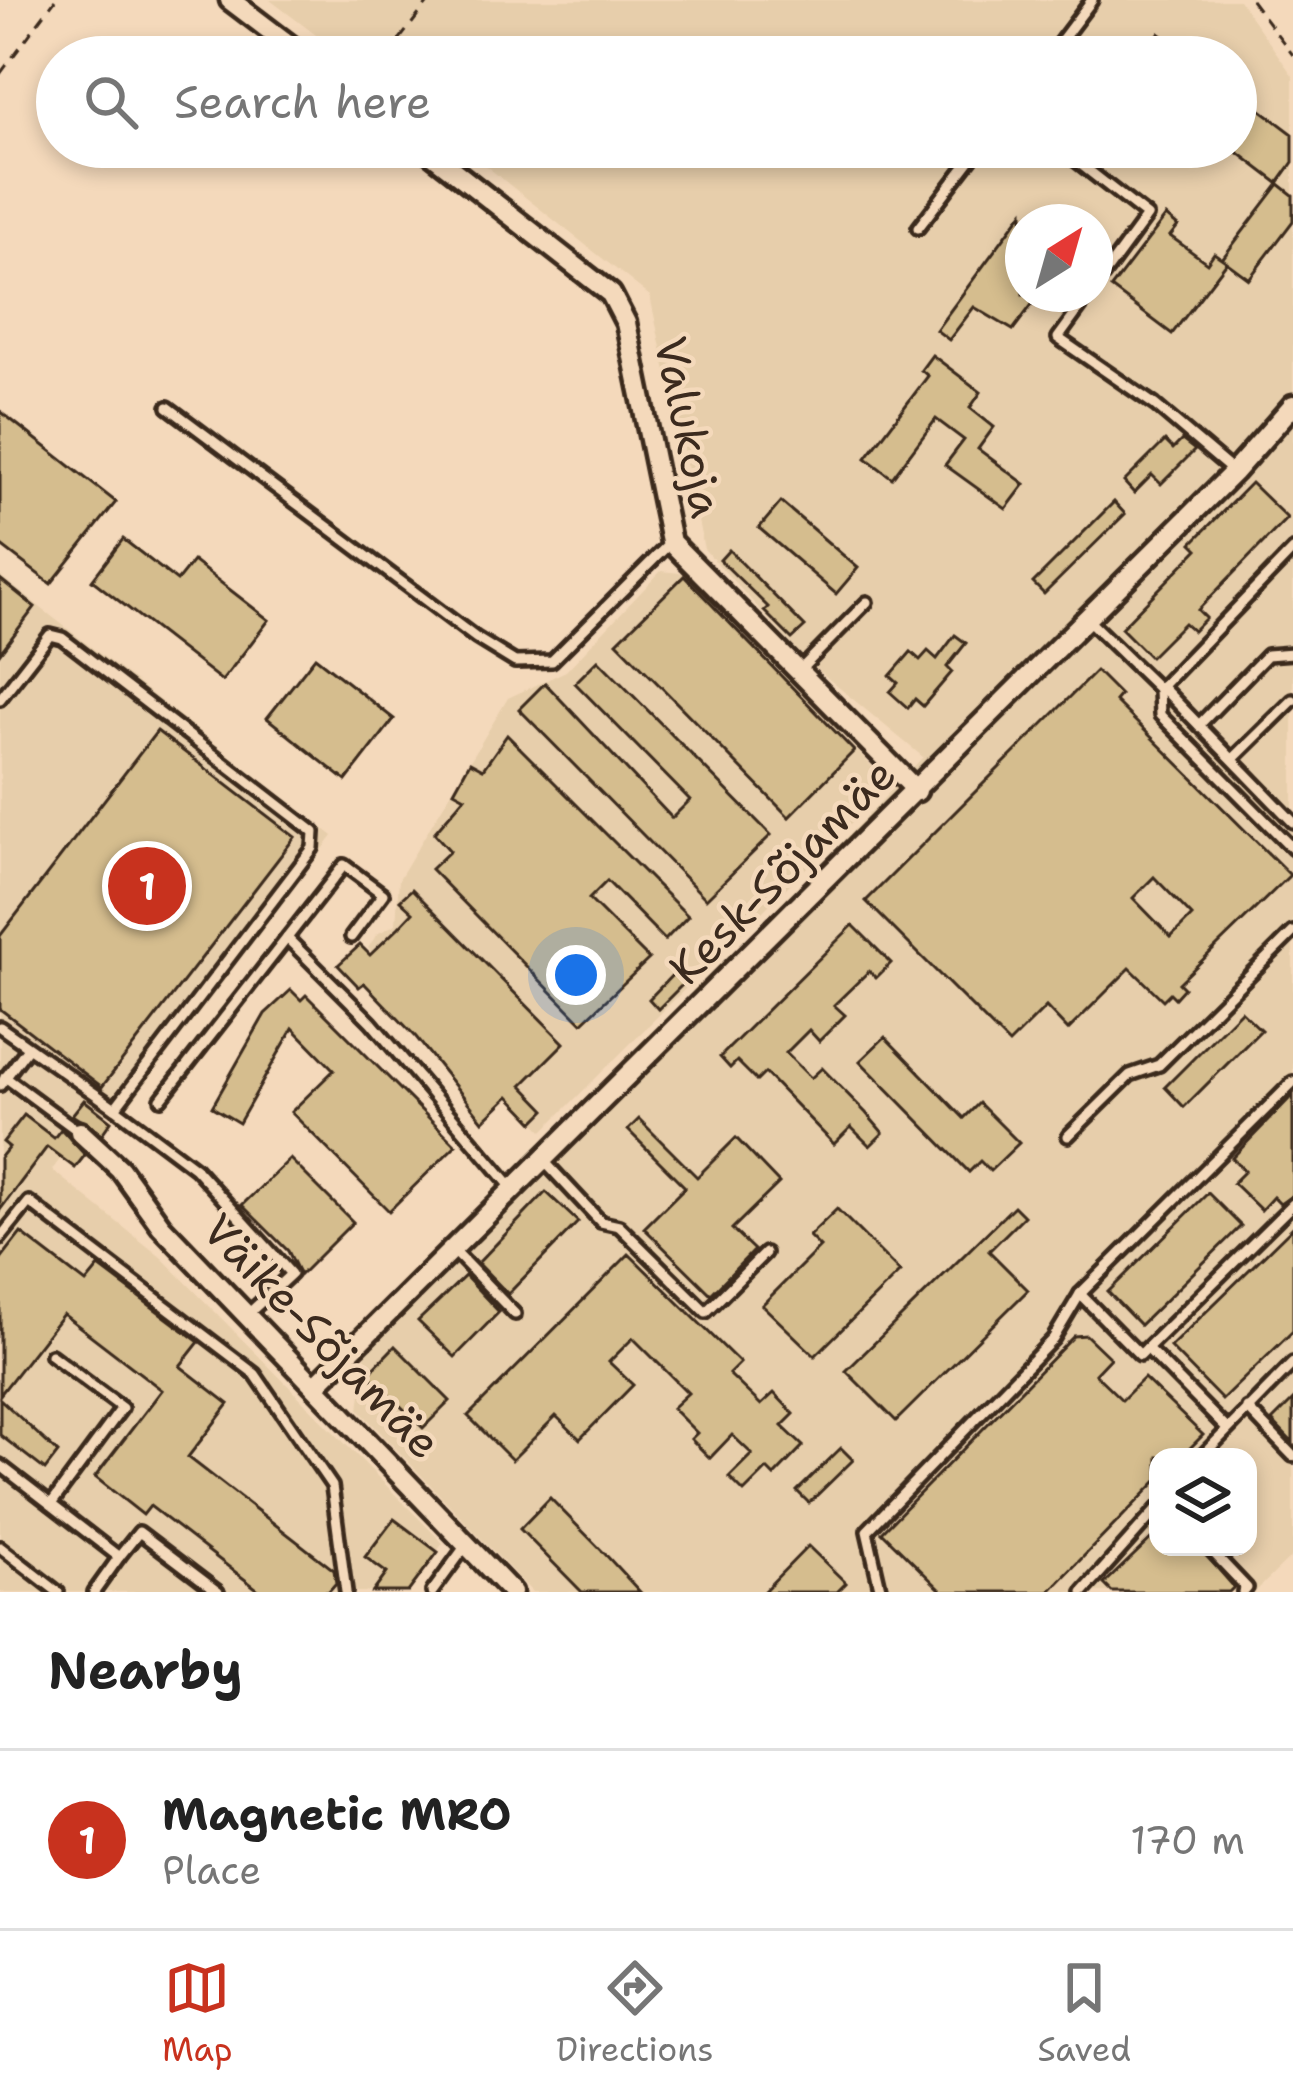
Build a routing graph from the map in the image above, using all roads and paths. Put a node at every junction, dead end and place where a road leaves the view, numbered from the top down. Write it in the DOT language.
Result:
graph roads {
  1 [pos="55,0"];
  2 [pos="230,0"];
  3 [pos="430,0"];
  4 [pos="1092,0"];
  5 [pos="1251,0"];
  6 [pos="277,36"];
  7 [pos="402,36"];
  8 [pos="1064,36"];
  9 [pos="1293,55"];
  10 [pos="0,74"];
  11 [pos="451,168"];
  12 [pos="964,168"];
  13 [pos="1087,168"];
  14 [pos="918,229"];
  15 [pos="1113,262"];
  16 [pos="1077,312"];
  17 [pos="1293,405"];
  18 [pos="168,407"];
  19 [pos="1234,472"];
  20 [pos="671,542"];
  21 [pos="1293,550"];
  22 [pos="868,602"];
  23 [pos="1088,620"];
  24 [pos="1293,653"];
  25 [pos="799,671"];
  26 [pos="1160,688"];
  27 [pos="0,699"];
  28 [pos="1293,700"];
  29 [pos="1199,725"];
  30 [pos="1233,759"];
  31 [pos="917,791"];
  32 [pos="1293,822"];
  33 [pos="1293,849"];
  34 [pos="1293,932"];
  35 [pos="351,937"];
  36 [pos="287,938"];
  37 [pos="0,1028"];
  38 [pos="27,1049"];
  39 [pos="3,1081"];
  40 [pos="1293,1082"];
  41 [pos="161,1100"];
  42 [pos="115,1108"];
  43 [pos="80,1132"];
  44 [pos="1068,1136"];
  45 [pos="545,1162"];
  46 [pos="515,1191"];
  47 [pos="1293,1204"];
  48 [pos="0,1238"];
  49 [pos="454,1251"];
  50 [pos="765,1253"];
  51 [pos="1080,1294"];
  52 [pos="248,1314"];
  53 [pos="515,1314"];
  54 [pos="1147,1348"];
  55 [pos="51,1355"];
  56 [pos="1293,1363"];
  57 [pos="317,1384"];
  58 [pos="1246,1408"];
  59 [pos="1226,1428"];
  60 [pos="1209,1448"];
  61 [pos="1293,1456"];
  62 [pos="0,1465"];
  63 [pos="51,1504"];
  64 [pos="1149,1518"];
  65 [pos="467,1544"];
  66 [pos="0,1547"];
  67 [pos="1216,1556"];
  68 [pos="119,1557"];
  69 [pos="58,1592"];
  70 [pos="94,1592"];
  71 [pos="218,1592"];
  72 [pos="346,1592"];
  73 [pos="432,1592"];
  74 [pos="512,1592"];
  75 [pos="881,1592"];
  76 [pos="1083,1592"];
  77 [pos="1243,1592"];
  1 -- 10 [label="path"];
  2 -- 6 [label="street"];
  3 -- 7 [label="path"];
  4 -- 8 [label="lane"];
  5 -- 9 [label="path"];
  11 -- 20 [label="street, Valukoja"];
  12 -- 14 [label="lane"];
  13 -- 15 [label="lane"];
  16 -- 19 [label="lane"];
  17 -- 19 [label="street, Kesk-Sõjamäe"];
  18 -- 20 [label="lane"];
  19 -- 23 [label="street, Kesk-Sõjamäe"];
  20 -- 25 [label="street, Valukoja"];
  21 -- 26 [label="lane"];
  22 -- 25 [label="lane"];
  23 -- 26 [label="lane"];
  23 -- 31 [label="street, Kesk-Sõjamäe"];
  24 -- 29 [label="lane"];
  25 -- 31 [label="street, Valukoja"];
  26 -- 29 [label="lane"];
  26 -- 33 [label="lane"];
  27 -- 42 [label="lane"];
  28 -- 30 [label="lane"];
  29 -- 30 [label="lane"];
  30 -- 32 [label="lane"];
  31 -- 45 [label="street, Kesk-Sõjamäe"];
  34 -- 44 [label="lane"];
  35 -- 36 [label="lane"];
  36 -- 41 [label="lane"];
  36 -- 46 [label="lane"];
  37 -- 38 [label="lane"];
  38 -- 39 [label="lane"];
  38 -- 42 [label="lane"];
  39 -- 43 [label="lane"];
  40 -- 51 [label="lane"];
  42 -- 52 [label="lane"];
  43 -- 52 [label="street, Väike-Sõjamäe"];
  45 -- 46 [label="street, Kesk-Sõjamäe"];
  45 -- 50 [label="lane"];
  46 -- 49 [label="street, Kesk-Sõjamäe"];
  47 -- 54 [label="lane"];
  48 -- 72 [label="lane"];
  49 -- 53 [label="lane"];
  49 -- 57 [label="street, Kesk-Sõjamäe"];
  51 -- 54 [label="lane"];
  51 -- 75 [label="lane"];
  52 -- 57 [label="street, Väike-Sõjamäe"];
  54 -- 59 [label="lane"];
  55 -- 63 [label="lane"];
  56 -- 58 [label="lane"];
  57 -- 65 [label="street, Väike-Sõjamäe"];
  58 -- 59 [label="lane"];
  58 -- 61 [label="lane"];
  59 -- 60 [label="lane"];
  62 -- 63 [label="lane"];
  63 -- 68 [label="lane"];
  64 -- 76 [label="lane"];
  65 -- 73 [label="lane"];
  65 -- 74 [label="street, Väike-Sõjamäe"];
  66 -- 69 [label="lane"];
  67 -- 77 [label="lane"];
  68 -- 70 [label="lane"];
  68 -- 71 [label="lane"];
}
